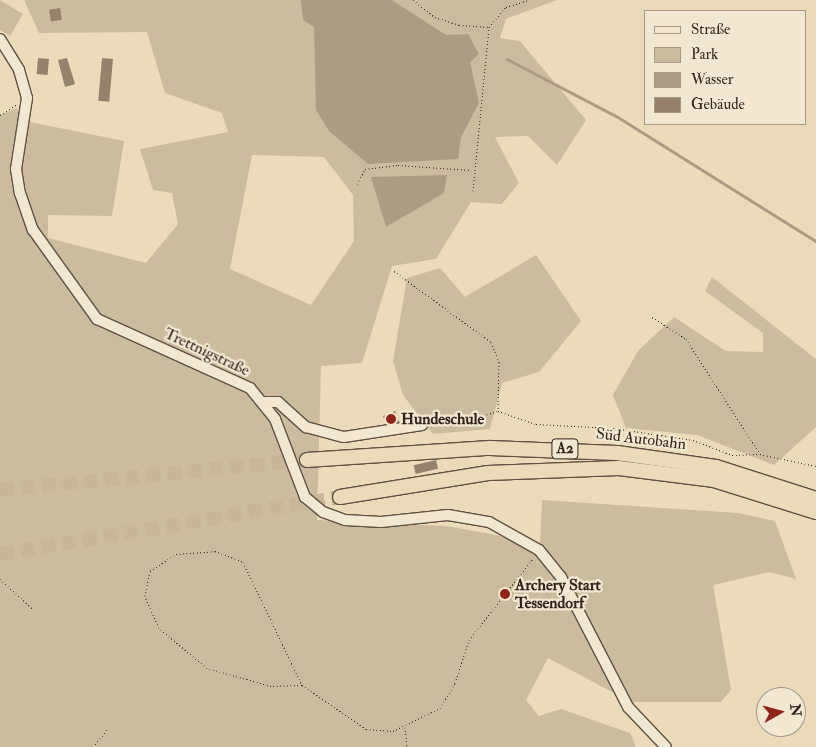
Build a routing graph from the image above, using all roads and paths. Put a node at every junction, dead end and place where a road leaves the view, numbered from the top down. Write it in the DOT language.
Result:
graph roads {
  1 [pos="413,0"];
  2 [pos="529,0"];
  3 [pos="489,27"];
  4 [pos="0,39"];
  5 [pos="27,98"];
  6 [pos="0,115"];
  7 [pos="472,170"];
  8 [pos="357,184"];
  9 [pos="473,191"];
  10 [pos="394,271"];
  11 [pos="652,317"];
  12 [pos="264,402"];
  13 [pos="498,411"];
  14 [pos="422,425"];
  15 [pos="760,454"];
  16 [pos="307,460"];
  17 [pos="816,466"];
  18 [pos="340,497"];
  19 [pos="816,498"];
  20 [pos="816,512"];
  21 [pos="539,550"];
  22 [pos="0,579"];
  23 [pos="33,609"];
  24 [pos="302,685"];
  25 [pos="405,727"];
  26 [pos="107,730"];
  27 [pos="660,746"];
  28 [pos="93,747"];
  29 [pos="407,747"];
  1 -- 3 [label="path"];
  2 -- 3 [label="path"];
  3 -- 7 [label="path"];
  4 -- 5 [label="street, Trettnigstraße"];
  5 -- 6 [label="path"];
  5 -- 12 [label="street, Trettnigstraße"];
  7 -- 8 [label="path"];
  7 -- 9 [label="path"];
  10 -- 13 [label="path"];
  11 -- 15 [label="path"];
  12 -- 14 [label="street"];
  12 -- 21 [label="street, Trettnigstraße"];
  13 -- 14 [label="path"];
  13 -- 15 [label="path"];
  15 -- 17 [label="path"];
  16 -- 19 [label="highway, Süd Autobahn / A2"];
  18 -- 20 [label="highway, Süd Autobahn / A2"];
  21 -- 25 [label="path"];
  21 -- 27 [label="street, Trettnigstraße"];
  22 -- 23 [label="path"];
  24 -- 24 [label="path"];
  24 -- 25 [label="path"];
  25 -- 29 [label="path"];
  26 -- 28 [label="path"];
}
